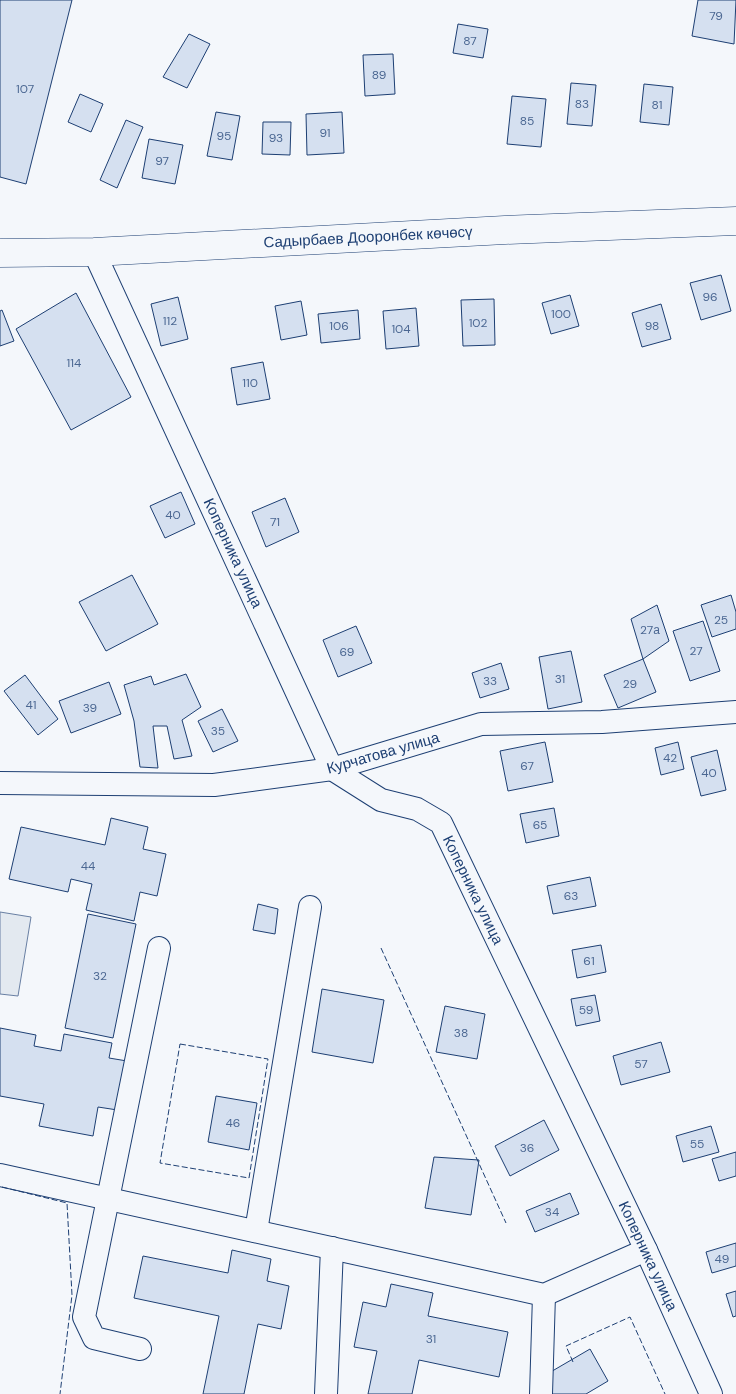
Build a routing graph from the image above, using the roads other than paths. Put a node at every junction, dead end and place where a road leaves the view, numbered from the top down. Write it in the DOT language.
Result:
graph roads {
  1 [pos="736,221"];
  2 [pos="94,252"];
  3 [pos="0,253"];
  4 [pos="736,712"];
  5 [pos="332,769"];
  6 [pos="0,783"];
  7 [pos="310,907"];
  8 [pos="160,948"];
  9 [pos="0,1175"];
  10 [pos="109,1199"];
  11 [pos="256,1231"];
  12 [pos="332,1248"];
  13 [pos="646,1250"];
  14 [pos="544,1295"];
  15 [pos="140,1349"];
  16 [pos="326,1394"];
  17 [pos="542,1394"];
  18 [pos="711,1394"];
  1 -- 2 [label="main road, Садырбаев Дооронбек көчөсү"];
  2 -- 3 [label="main road, Садырбаев Дооронбек көчөсү"];
  2 -- 5 [label="street, Коперника улица"];
  4 -- 5 [label="street, Курчатова улица"];
  5 -- 6 [label="street, Курчатова улица"];
  5 -- 13 [label="street, Коперника улица"];
  7 -- 11 [label="street"];
  8 -- 10 [label="street"];
  9 -- 10 [label="street"];
  10 -- 11 [label="street"];
  10 -- 15 [label="street"];
  11 -- 12 [label="street"];
  12 -- 14 [label="street"];
  12 -- 16 [label="street"];
  13 -- 14 [label="street"];
  13 -- 18 [label="street, Коперника улица"];
  14 -- 17 [label="street"];
}
